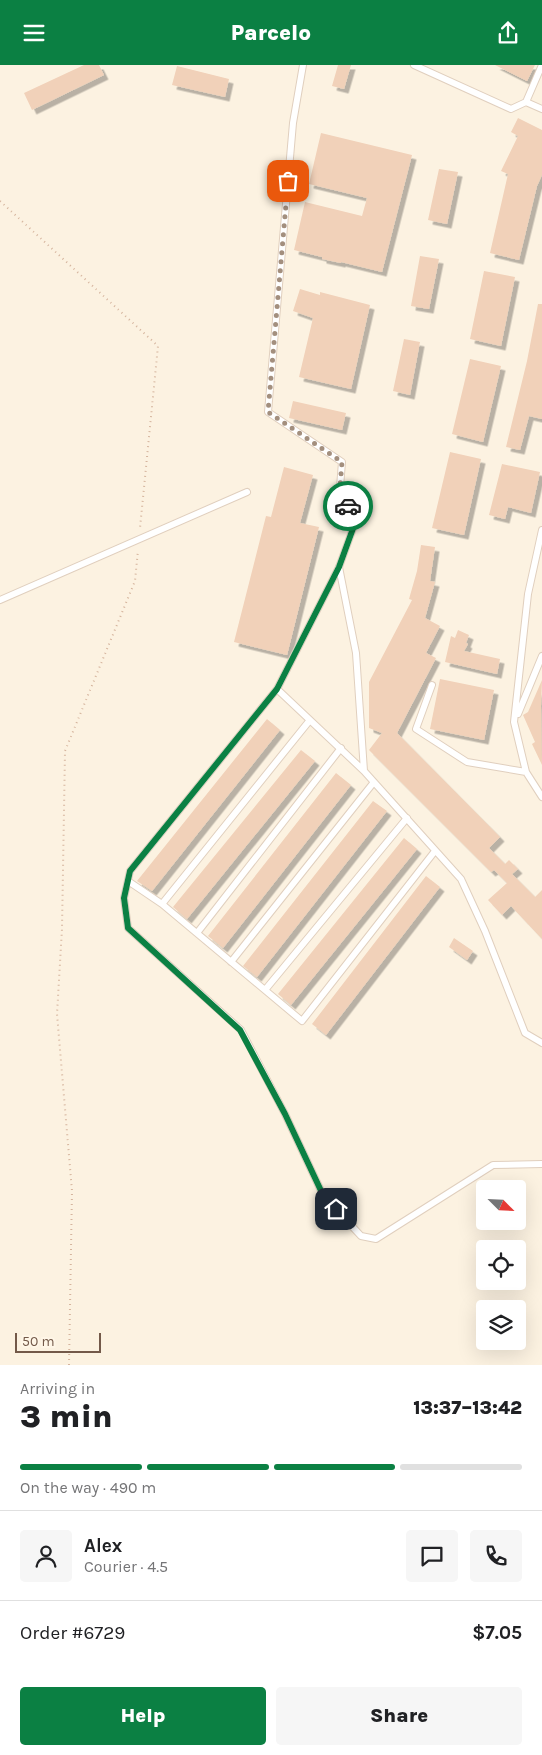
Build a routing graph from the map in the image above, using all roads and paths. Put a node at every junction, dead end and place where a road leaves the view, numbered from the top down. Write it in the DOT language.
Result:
graph roads {
  1 [pos="303,65"];
  2 [pos="414,65"];
  3 [pos="542,65"];
  4 [pos="526,102"];
  5 [pos="542,109"];
  6 [pos="0,201"];
  7 [pos="247,491"];
  8 [pos="542,529"];
  9 [pos="139,540"];
  10 [pos="339,567"];
  11 [pos="0,600"];
  12 [pos="542,656"];
  13 [pos="432,685"];
  14 [pos="277,689"];
  15 [pos="310,719"];
  16 [pos="514,723"];
  17 [pos="341,748"];
  18 [pos="364,771"];
  19 [pos="526,772"];
  20 [pos="374,781"];
  21 [pos="542,797"];
  22 [pos="407,818"];
  23 [pos="435,851"];
  24 [pos="128,881"];
  25 [pos="162,904"];
  26 [pos="197,933"];
  27 [pos="231,962"];
  28 [pos="265,990"];
  29 [pos="542,1043"];
  30 [pos="542,1164"];
  31 [pos="69,1365"];
  1 -- 10 [label="lane"];
  2 -- 4 [label="lane"];
  3 -- 4 [label="lane"];
  4 -- 5 [label="lane"];
  6 -- 9 [label="path"];
  7 -- 9 [label="lane"];
  8 -- 16 [label="lane"];
  9 -- 11 [label="lane"];
  9 -- 31 [label="path"];
  10 -- 14 [label="lane"];
  10 -- 18 [label="lane"];
  12 -- 16 [label="lane"];
  13 -- 19 [label="lane"];
  14 -- 15 [label="lane"];
  14 -- 24 [label="lane"];
  15 -- 17 [label="lane"];
  15 -- 25 [label="lane"];
  16 -- 19 [label="lane"];
  17 -- 18 [label="lane"];
  17 -- 26 [label="lane"];
  18 -- 20 [label="lane"];
  19 -- 21 [label="lane"];
  20 -- 22 [label="lane"];
  20 -- 27 [label="lane"];
  22 -- 23 [label="lane"];
  22 -- 28 [label="lane"];
  23 -- 28 [label="lane"];
  23 -- 29 [label="lane"];
  24 -- 25 [label="lane"];
  24 -- 30 [label="lane"];
  25 -- 26 [label="lane"];
  26 -- 27 [label="lane"];
  27 -- 28 [label="lane"];
}
